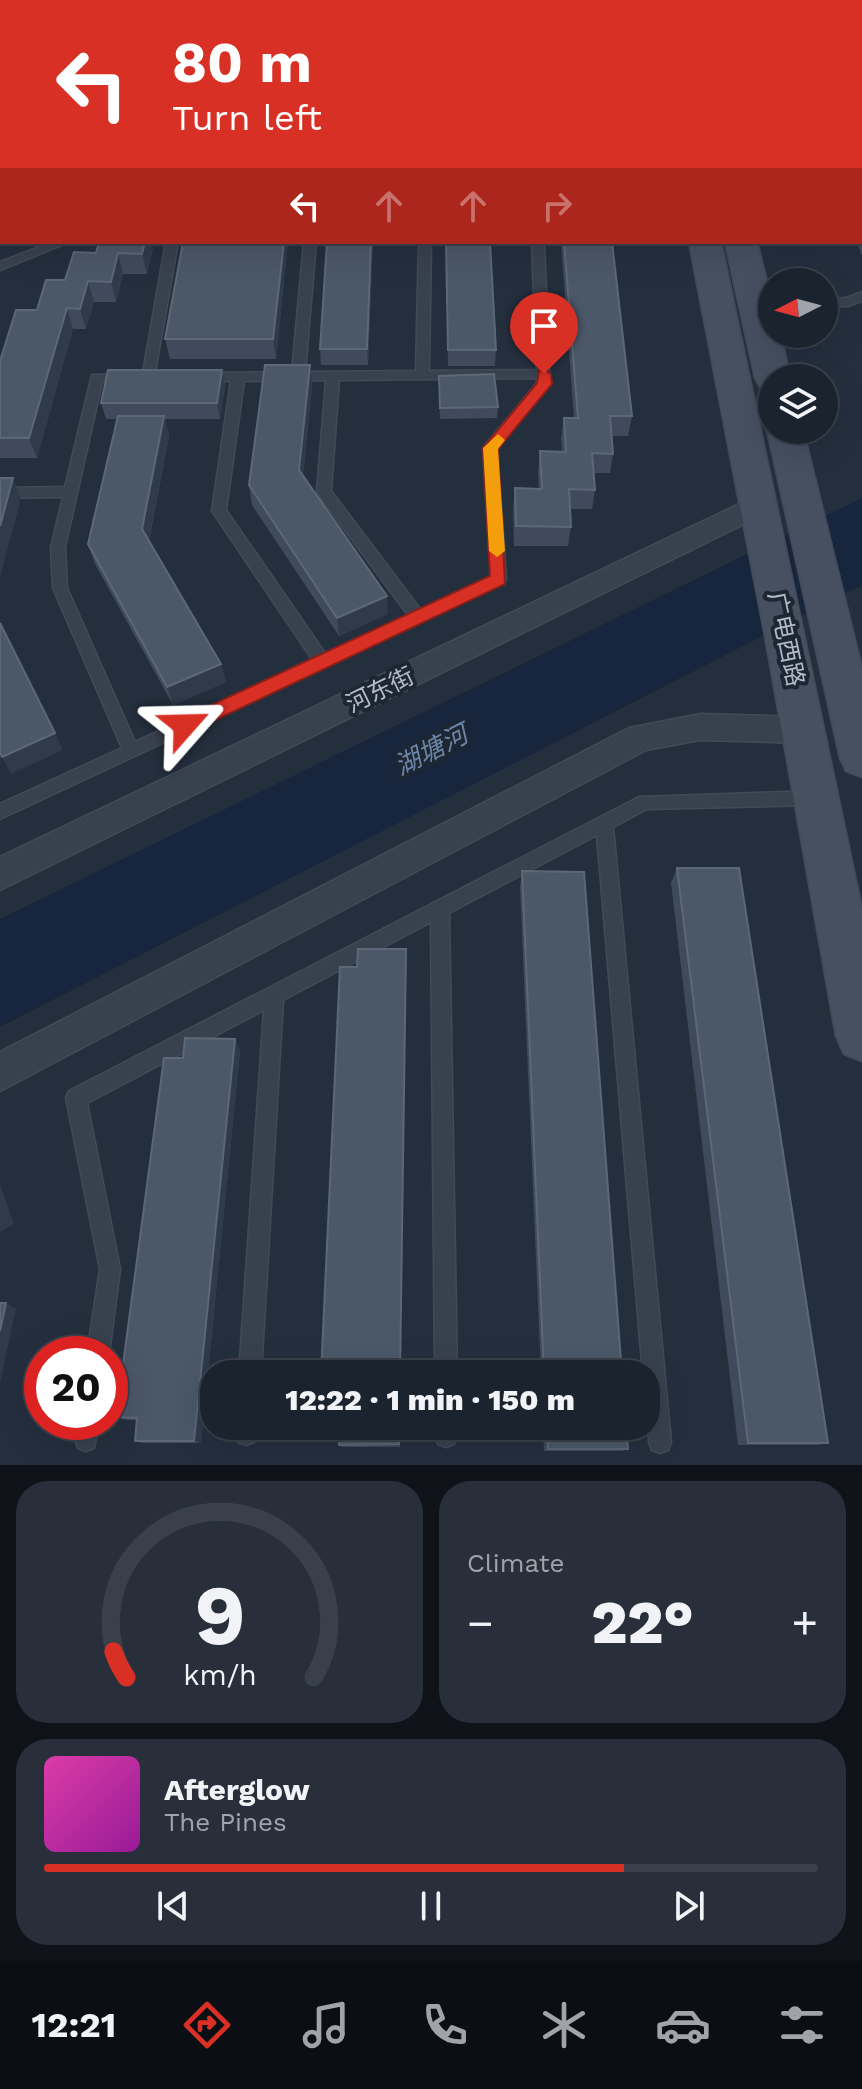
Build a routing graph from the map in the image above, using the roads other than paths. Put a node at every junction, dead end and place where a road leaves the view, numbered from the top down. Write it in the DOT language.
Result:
graph roads {
  1 [pos="58,244"];
  2 [pos="172,244"];
  3 [pos="310,244"];
  4 [pos="425,244"];
  5 [pos="705,244"];
  6 [pos="742,244"];
  7 [pos="538,245"];
  8 [pos="0,266"];
  9 [pos="758,288"];
  10 [pos="862,296"];
  11 [pos="838,302"];
  12 [pos="544,374"];
  13 [pos="298,376"];
  14 [pos="333,376"];
  15 [pos="422,376"];
  16 [pos="193,377"];
  17 [pos="238,377"];
  18 [pos="788,444"];
  19 [pos="71,492"];
  20 [pos="0,493"];
  21 [pos="761,519"];
  22 [pos="418,617"];
  23 [pos="322,661"];
  24 [pos="851,661"];
  25 [pos="804,730"];
  26 [pos="131,751"];
  27 [pos="862,758"];
  28 [pos="817,798"];
  29 [pos="0,812"];
  30 [pos="604,823"];
  31 [pos="0,874"];
  32 [pos="440,909"];
  33 [pos="274,995"];
  34 [pos="862,1036"];
  35 [pos="0,1072"];
  36 [pos="101,1336"];
  37 [pos="251,1360"];
  38 [pos="446,1360"];
  39 [pos="660,1442"];
  1 -- 8 [label="lane"];
  2 -- 19 [label="lane"];
  3 -- 13 [label="lane"];
  4 -- 15 [label="lane"];
  5 -- 21 [label="main road, 广电西路"];
  6 -- 9 [label="main road"];
  7 -- 12 [label="lane"];
  10 -- 11 [label="lane"];
  12 -- 15 [label="lane"];
  12 -- 22 [label="lane"];
  13 -- 14 [label="lane"];
  13 -- 17 [label="lane"];
  14 -- 15 [label="lane"];
  14 -- 22 [label="lane"];
  16 -- 17 [label="lane"];
  17 -- 23 [label="lane"];
  18 -- 24 [label="main road, 广电西路"];
  19 -- 20 [label="lane"];
  19 -- 26 [label="lane"];
  21 -- 25 [label="main road, 广电西路"];
  21 -- 31 [label="street, 河东街"];
  22 -- 23 [label="lane"];
  23 -- 26 [label="lane"];
  24 -- 27 [label="main road, 广电西路"];
  25 -- 28 [label="main road, 广电西路"];
  25 -- 35 [label="street"];
  26 -- 29 [label="lane"];
  28 -- 30 [label="lane"];
  28 -- 34 [label="main road, 广电西路"];
  30 -- 32 [label="lane"];
  30 -- 39 [label="lane"];
  32 -- 33 [label="lane"];
  32 -- 38 [label="lane"];
  33 -- 36 [label="lane"];
  33 -- 37 [label="lane"];
}
